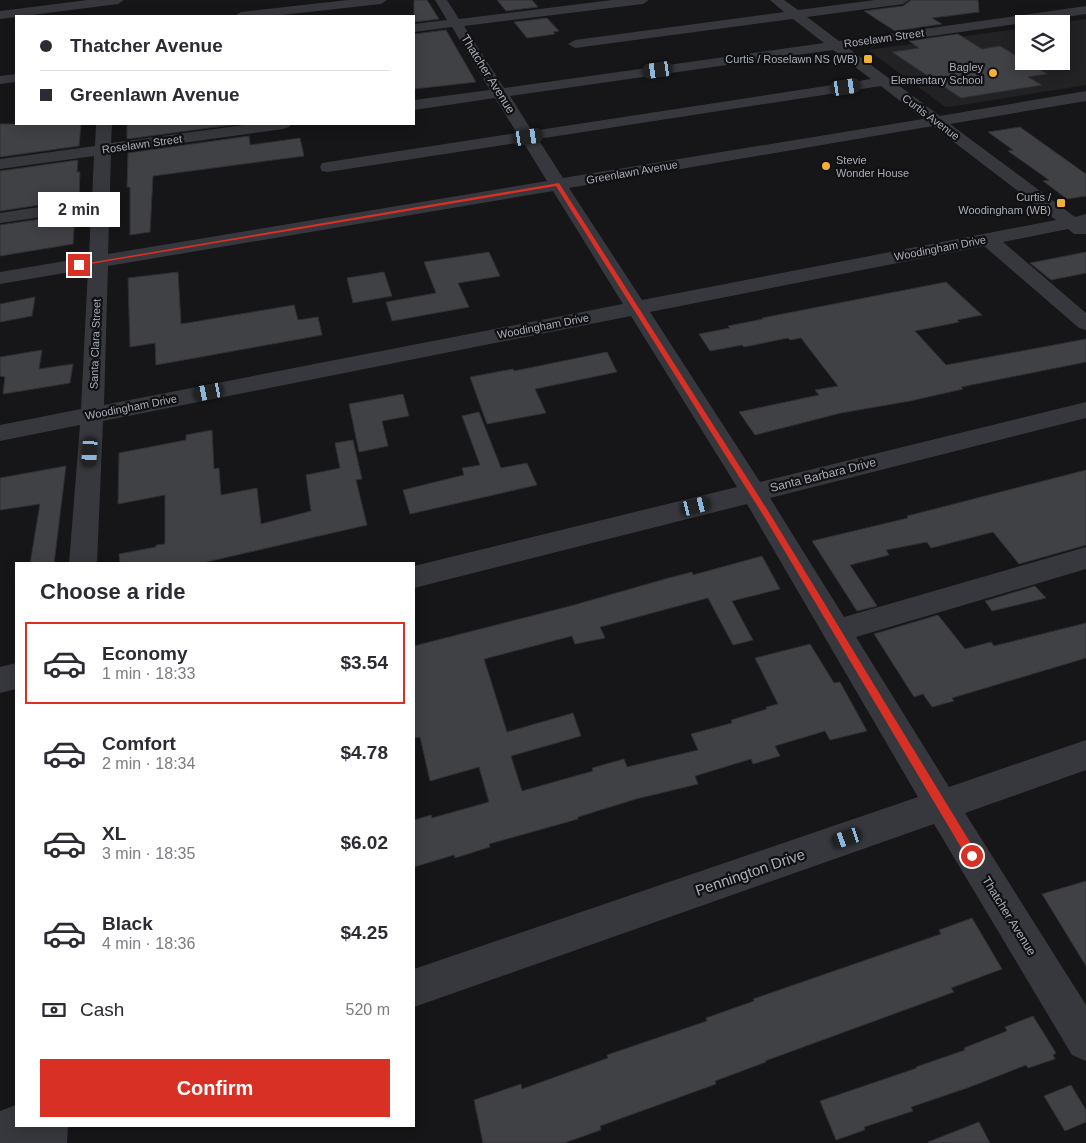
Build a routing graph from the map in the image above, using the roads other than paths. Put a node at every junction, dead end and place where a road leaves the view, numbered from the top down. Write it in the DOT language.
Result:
graph roads {
  1 [pos="381,0"];
  2 [pos="440,0"];
  3 [pos="643,0"];
  4 [pos="776,0"];
  5 [pos="903,0"];
  6 [pos="112,1"];
  7 [pos="1086,10"];
  8 [pos="795,14"];
  9 [pos="0,15"];
  10 [pos="108,15"];
  11 [pos="250,15"];
  12 [pos="455,23"];
  13 [pos="415,28"];
  14 [pos="575,44"];
  15 [pos="836,45"];
  16 [pos="15,78"];
  17 [pos="0,80"];
  18 [pos="884,82"];
  19 [pos="500,93"];
  20 [pos="1086,96"];
  21 [pos="415,105"];
  22 [pos="936,121"];
  23 [pos="104,125"];
  24 [pos="276,125"];
  25 [pos="528,137"];
  26 [pos="103,150"];
  27 [pos="0,164"];
  28 [pos="328,167"];
  29 [pos="557,184"];
  30 [pos="101,202"];
  31 [pos="0,218"];
  32 [pos="1081,226"];
  33 [pos="988,239"];
  34 [pos="98,261"];
  35 [pos="0,278"];
  36 [pos="636,308"];
  37 [pos="1086,324"];
  38 [pos="1086,410"];
  39 [pos="92,415"];
  40 [pos="0,433"];
  41 [pos="753,492"];
  42 [pos="1086,558"];
  43 [pos="83,562"];
  44 [pos="415,577"];
  45 [pos="836,630"];
  46 [pos="15,676"];
  47 [pos="0,680"];
  48 [pos="1086,755"];
  49 [pos="941,805"];
  50 [pos="415,988"];
  51 [pos="1086,1042"];
  52 [pos="15,1127"];
  53 [pos="47,1127"];
  54 [pos="0,1132"];
  55 [pos="46,1143"];
  1 -- 11 [label="street"];
  2 -- 12 [label="street, Thatcher Avenue"];
  3 -- 12 [label="street"];
  4 -- 8 [label="street, Curtis Avenue"];
  5 -- 8 [label="street"];
  6 -- 9 [label="street"];
  6 -- 10 [label="street"];
  7 -- 15 [label="street, Roselawn Street"];
  8 -- 14 [label="street"];
  8 -- 15 [label="street, Curtis Avenue"];
  12 -- 13 [label="street"];
  12 -- 19 [label="street, Thatcher Avenue"];
  15 -- 18 [label="street, Curtis Avenue"];
  15 -- 19 [label="street, Roselawn Street"];
  16 -- 17 [label="street"];
  18 -- 22 [label="street, Curtis Avenue"];
  18 -- 25 [label="street"];
  19 -- 21 [label="street, Roselawn Street"];
  19 -- 25 [label="street, Thatcher Avenue"];
  20 -- 22 [label="street, Greenlawn Avenue"];
  22 -- 29 [label="street, Greenlawn Avenue"];
  22 -- 32 [label="street, Curtis Avenue"];
  23 -- 26 [label="street, Santa Clara Street"];
  24 -- 26 [label="street, Roselawn Street"];
  25 -- 28 [label="street"];
  25 -- 29 [label="street, Thatcher Avenue"];
  26 -- 27 [label="street, Roselawn Street"];
  26 -- 30 [label="street, Santa Clara Street"];
  29 -- 34 [label="street, Greenlawn Avenue"];
  29 -- 36 [label="street, Thatcher Avenue"];
  30 -- 31 [label="street"];
  30 -- 34 [label="street, Santa Clara Street"];
  32 -- 33 [label="street, Woodingham Drive"];
  33 -- 36 [label="street, Woodingham Drive"];
  33 -- 37 [label="street"];
  34 -- 35 [label="street, Greenlawn Avenue"];
  34 -- 39 [label="street, Santa Clara Street"];
  36 -- 39 [label="street, Woodingham Drive"];
  36 -- 41 [label="street, Thatcher Avenue"];
  38 -- 41 [label="street, Santa Barbara Drive"];
  39 -- 40 [label="street, Woodingham Drive"];
  39 -- 43 [label="street, Santa Clara Street"];
  41 -- 44 [label="street, Santa Barbara Drive"];
  41 -- 45 [label="street, Thatcher Avenue"];
  42 -- 45 [label="street"];
  45 -- 49 [label="street, Thatcher Avenue"];
  46 -- 47 [label="street"];
  48 -- 49 [label="street, Pennington Drive"];
  49 -- 50 [label="street, Pennington Drive"];
  49 -- 51 [label="street, Thatcher Avenue"];
  52 -- 54 [label="street"];
  53 -- 55 [label="street"];
}
